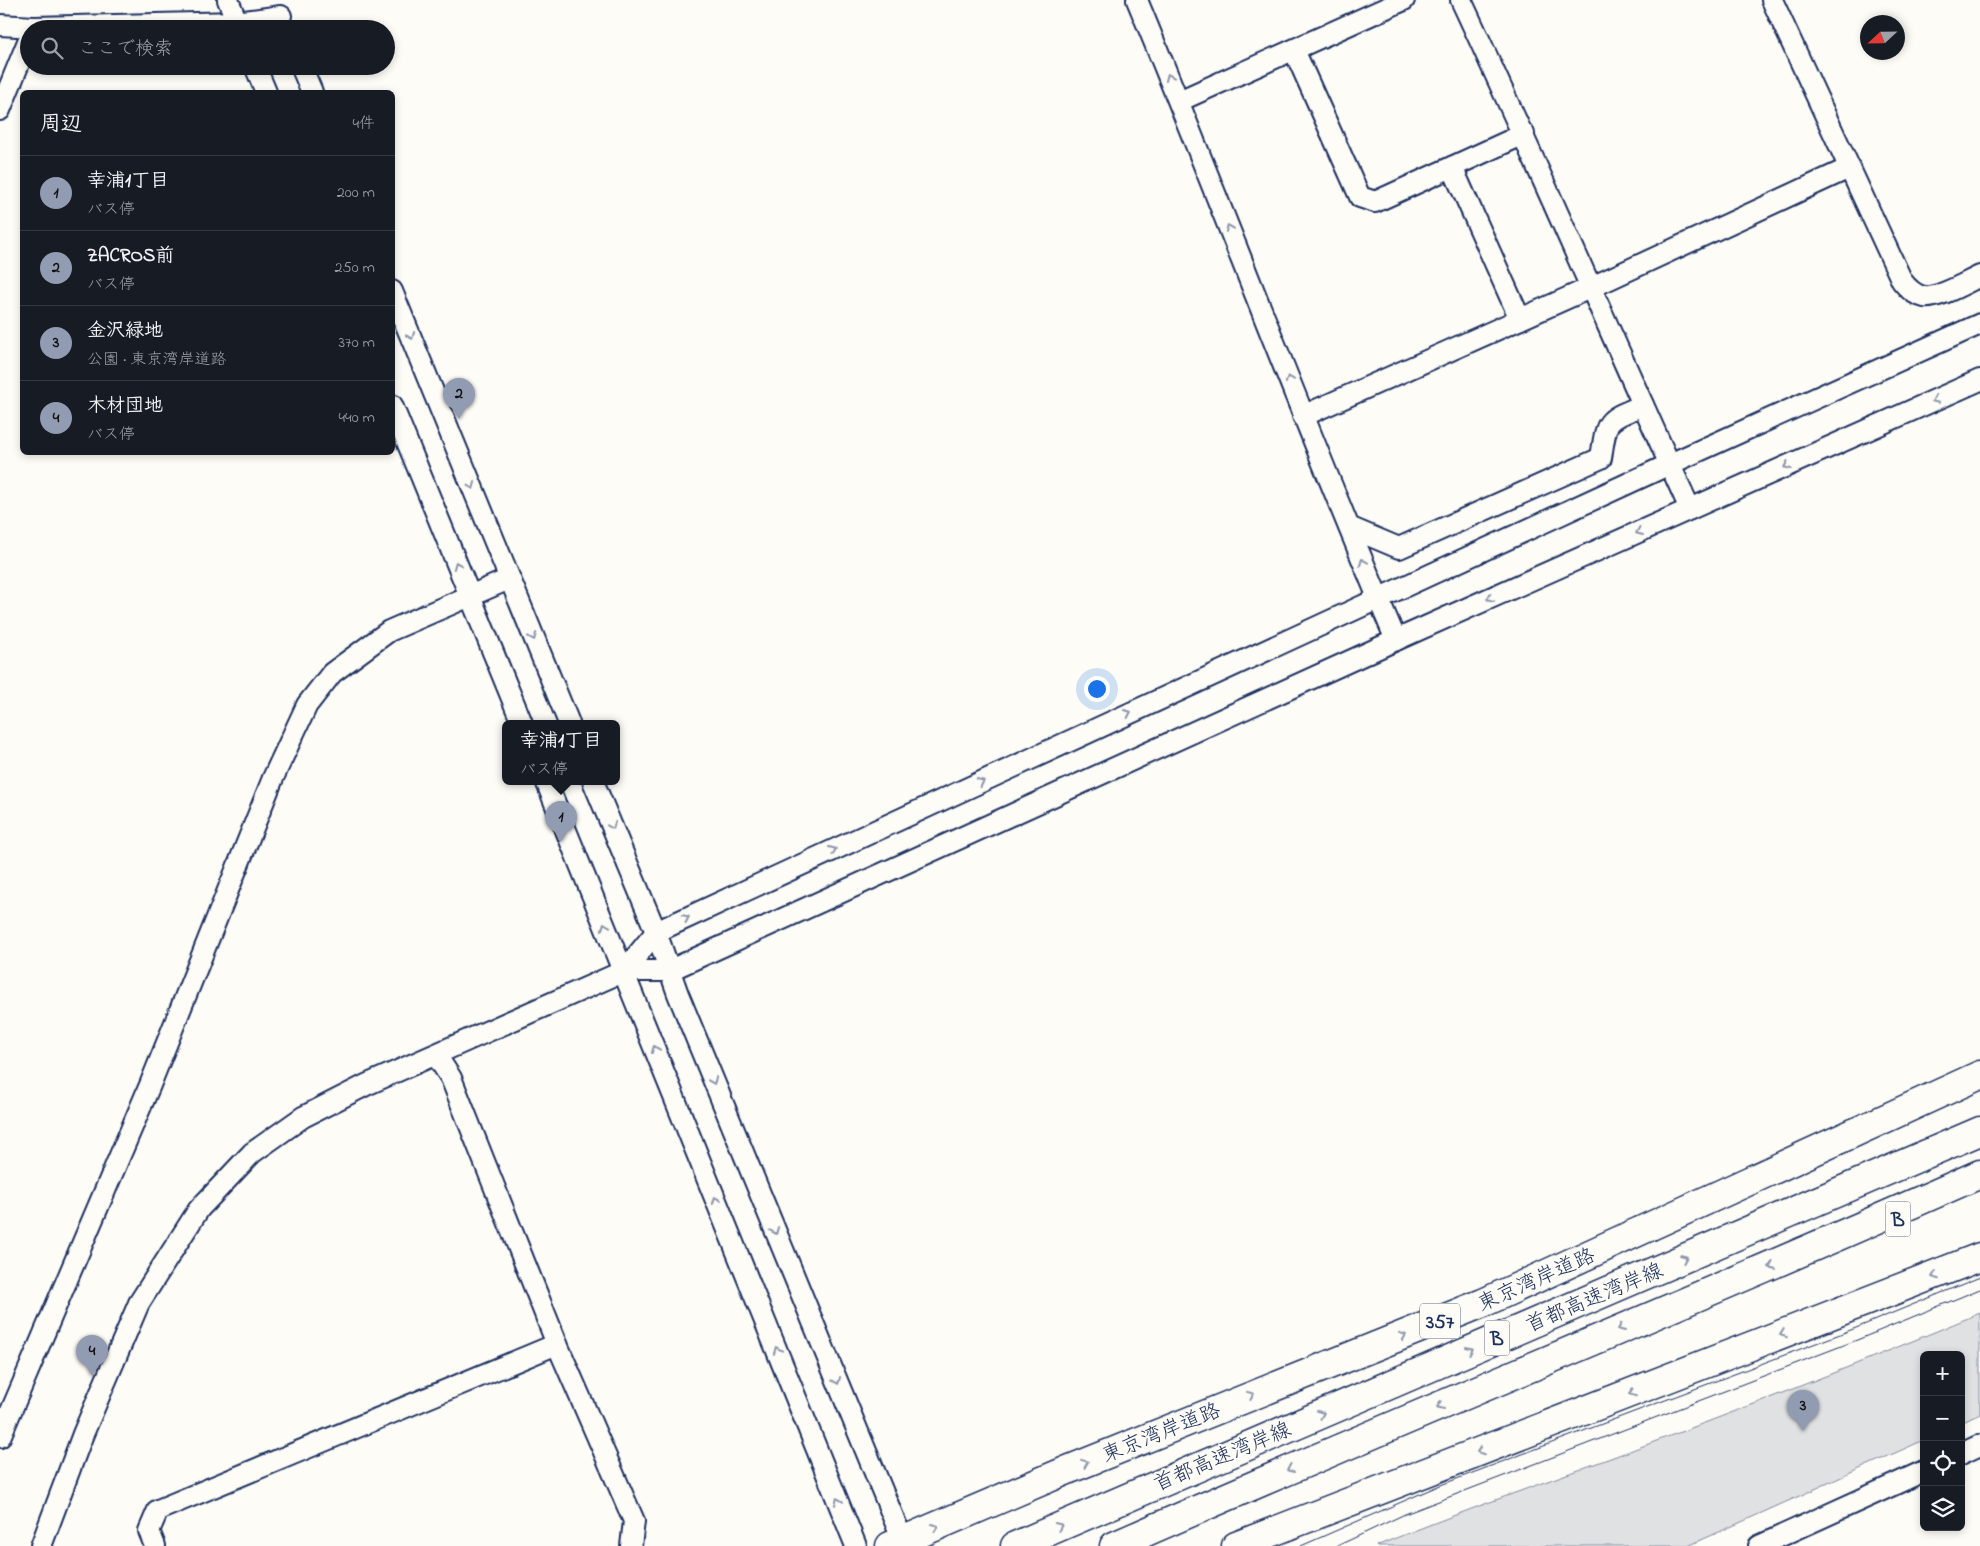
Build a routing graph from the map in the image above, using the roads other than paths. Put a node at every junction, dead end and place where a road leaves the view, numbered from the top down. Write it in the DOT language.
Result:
graph roads {
  1 [pos="228,0"];
  2 [pos="1137,0"];
  3 [pos="1404,0"];
  4 [pos="1461,0"];
  5 [pos="1772,0"];
  6 [pos="281,15"];
  7 [pos="236,20"];
  8 [pos="261,20"];
  9 [pos="0,25"];
  10 [pos="20,29"];
  11 [pos="1294,50"];
  12 [pos="20,61"];
  13 [pos="259,75"];
  14 [pos="305,75"];
  15 [pos="265,90"];
  16 [pos="311,90"];
  17 [pos="1179,101"];
  18 [pos="0,110"];
  19 [pos="1524,134"];
  20 [pos="1452,166"];
  21 [pos="1850,168"];
  22 [pos="1980,276"];
  23 [pos="1592,287"];
  24 [pos="395,298"];
  25 [pos="1520,319"];
  26 [pos="1980,324"];
  27 [pos="1980,380"];
  28 [pos="1643,405"];
  29 [pos="395,412"];
  30 [pos="1303,416"];
  31 [pos="1670,464"];
  32 [pos="1690,509"];
  33 [pos="1349,527"];
  34 [pos="509,578"];
  35 [pos="470,596"];
  36 [pos="1378,598"];
  37 [pos="1396,640"];
  38 [pos="521,720"];
  39 [pos="568,720"];
  40 [pos="548,785"];
  41 [pos="595,785"];
  42 [pos="656,932"];
  43 [pos="624,971"];
  44 [pos="668,971"];
  45 [pos="436,1054"];
  46 [pos="1980,1075"];
  47 [pos="1980,1131"];
  48 [pos="1980,1174"];
  49 [pos="1980,1192"];
  50 [pos="1816,1247"];
  51 [pos="1980,1257"];
  52 [pos="557,1344"];
  53 [pos="0,1437"];
  54 [pos="1980,1445"];
  55 [pos="1965,1452"];
  56 [pos="1920,1473"];
  57 [pos="897,1543"];
  58 [pos="41,1546"];
  59 [pos="155,1546"];
  60 [pos="630,1546"];
  61 [pos="856,1546"];
  62 [pos="1014,1546"];
  63 [pos="1114,1546"];
  64 [pos="1236,1546"];
  65 [pos="1759,1546"];
  1 -- 7 [label="street"];
  17 -- 2 [label="street, one-way"];
  3 -- 11 [label="street"];
  4 -- 19 [label="street"];
  5 -- 21 [label="street"];
  6 -- 8 [label="street"];
  9 -- 10 [label="street"];
  11 -- 17 [label="street"];
  11 -- 20 [label="street"];
  12 -- 18 [label="street"];
  13 -- 15 [label="street"];
  14 -- 16 [label="street"];
  30 -- 17 [label="street, one-way"];
  19 -- 20 [label="street"];
  19 -- 23 [label="street"];
  20 -- 25 [label="street"];
  21 -- 22 [label="street"];
  21 -- 23 [label="street"];
  23 -- 25 [label="street"];
  23 -- 28 [label="street"];
  24 -- 34 [label="street, one-way"];
  25 -- 30 [label="street"];
  26 -- 31 [label="street"];
  27 -- 32 [label="street, one-way"];
  28 -- 31 [label="street"];
  28 -- 33 [label="street"];
  35 -- 29 [label="street, one-way"];
  30 -- 33 [label="street"];
  31 -- 32 [label="street"];
  31 -- 36 [label="street"];
  32 -- 37 [label="street, one-way"];
  36 -- 33 [label="street, one-way"];
  34 -- 35 [label="street"];
  34 -- 39 [label="street, one-way"];
  35 -- 38 [label="street"];
  35 -- 53 [label="street"];
  36 -- 37 [label="street"];
  42 -- 36 [label="street, one-way"];
  37 -- 44 [label="street"];
  43 -- 40 [label="street, one-way"];
  41 -- 42 [label="street, one-way"];
  42 -- 43 [label="street"];
  42 -- 44 [label="street"];
  43 -- 44 [label="street"];
  43 -- 45 [label="street"];
  61 -- 43 [label="street, one-way"];
  44 -- 57 [label="street, one-way"];
  45 -- 52 [label="street"];
  45 -- 58 [label="street"];
  57 -- 46 [label="highway, 東京湾岸道路 / 357, one-way"];
  62 -- 47 [label="highway, 首都高速湾岸線 / B, one-way"];
  48 -- 50 [label="highway"];
  49 -- 50 [label="highway, B"];
  50 -- 63 [label="highway, 首都高速湾岸線 / B, one-way"];
  51 -- 64 [label="highway, one-way"];
  52 -- 59 [label="street"];
  52 -- 60 [label="street"];
  54 -- 55 [label="street"];
  56 -- 65 [label="street"];
}
